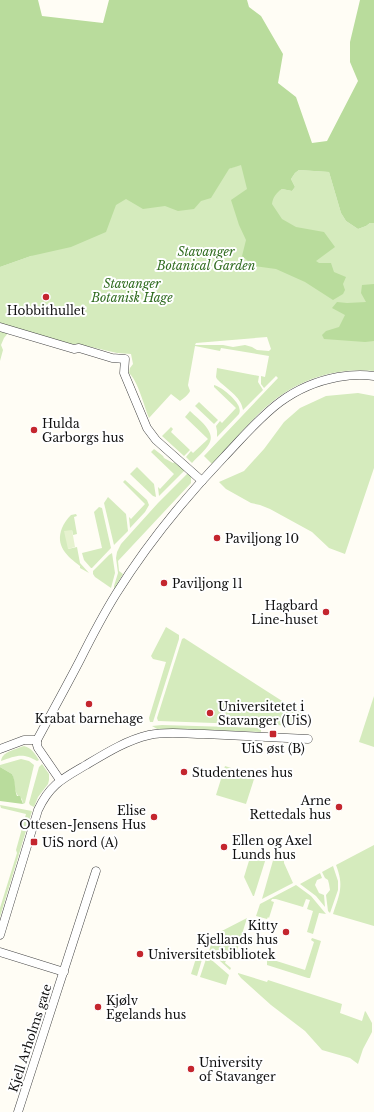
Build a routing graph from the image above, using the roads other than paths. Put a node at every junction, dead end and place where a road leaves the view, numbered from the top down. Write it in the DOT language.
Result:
graph roads {
  1 [pos="0,327"];
  2 [pos="374,376"];
  3 [pos="202,481"];
  4 [pos="308,739"];
  5 [pos="37,740"];
  6 [pos="0,750"];
  7 [pos="60,780"];
  8 [pos="96,871"];
  9 [pos="0,935"];
  10 [pos="0,952"];
  11 [pos="64,972"];
  12 [pos="18,1112"];
  1 -- 3 [label="street"];
  2 -- 3 [label="street"];
  3 -- 5 [label="street"];
  4 -- 7 [label="street"];
  5 -- 6 [label="street"];
  5 -- 7 [label="street"];
  7 -- 9 [label="street"];
  8 -- 11 [label="street, Kjell Arholms gate"];
  10 -- 11 [label="street, Kjell Arholms gate"];
  11 -- 12 [label="street, Kjell Arholms gate"];
}
